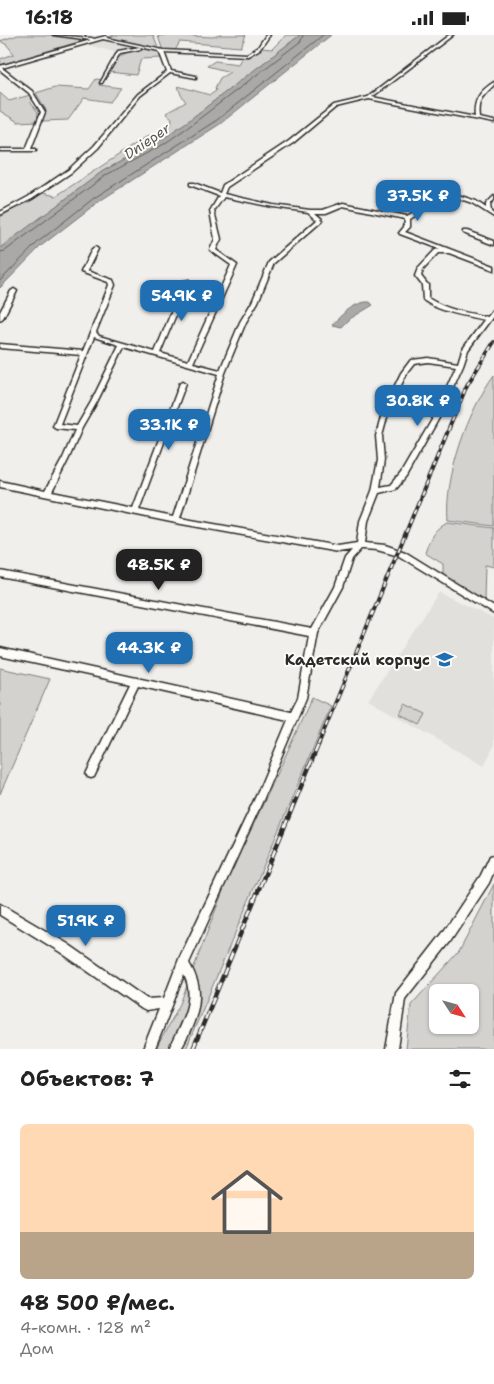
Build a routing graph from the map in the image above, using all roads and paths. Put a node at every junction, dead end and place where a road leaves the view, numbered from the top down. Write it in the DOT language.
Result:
graph roads {
  1 [pos="55,35"];
  2 [pos="111,35"];
  3 [pos="268,35"];
  4 [pos="452,35"];
  5 [pos="104,38"];
  6 [pos="98,39"];
  7 [pos="144,47"];
  8 [pos="162,51"];
  9 [pos="0,67"];
  10 [pos="169,72"];
  11 [pos="195,77"];
  12 [pos="101,82"];
  13 [pos="494,83"];
  14 [pos="370,98"];
  15 [pos="477,119"];
  16 [pos="494,122"];
  17 [pos="0,150"];
  18 [pos="28,150"];
  19 [pos="34,150"];
  20 [pos="192,184"];
  21 [pos="222,195"];
  22 [pos="494,197"];
  23 [pos="310,211"];
  24 [pos="489,212"];
  25 [pos="0,214"];
  26 [pos="494,216"];
  27 [pos="408,218"];
  28 [pos="465,232"];
  29 [pos="494,243"];
  30 [pos="94,249"];
  31 [pos="450,251"];
  32 [pos="494,268"];
  33 [pos="187,281"];
  34 [pos="14,291"];
  35 [pos="494,311"];
  36 [pos="0,318"];
  37 [pos="488,319"];
  38 [pos="93,332"];
  39 [pos="106,340"];
  40 [pos="88,344"];
  41 [pos="122,345"];
  42 [pos="0,346"];
  43 [pos="85,353"];
  44 [pos="157,354"];
  45 [pos="190,364"];
  46 [pos="460,365"];
  47 [pos="222,373"];
  48 [pos="183,383"];
  49 [pos="79,428"];
  50 [pos="0,484"];
  51 [pos="376,491"];
  52 [pos="47,494"];
  53 [pos="135,512"];
  54 [pos="176,520"];
  55 [pos="361,544"];
  56 [pos="0,574"];
  57 [pos="494,611"];
  58 [pos="314,633"];
  59 [pos="0,652"];
  60 [pos="135,683"];
  61 [pos="294,717"];
  62 [pos="91,774"];
  63 [pos="494,860"];
  64 [pos="0,909"];
  65 [pos="183,963"];
  66 [pos="166,1003"];
  67 [pos="149,1049"];
  68 [pos="175,1049"];
  69 [pos="392,1049"];
  1 -- 6 [label="street"];
  2 -- 5 [label="street"];
  3 -- 8 [label="street"];
  4 -- 14 [label="street"];
  5 -- 6 [label="street"];
  5 -- 7 [label="street"];
  6 -- 9 [label="street"];
  7 -- 8 [label="street"];
  7 -- 12 [label="street"];
  8 -- 10 [label="street"];
  9 -- 18 [label="street"];
  10 -- 11 [label="street"];
  10 -- 25 [label="street"];
  13 -- 15 [label="street"];
  14 -- 15 [label="street"];
  14 -- 21 [label="street"];
  15 -- 16 [label="street"];
  17 -- 18 [label="street"];
  18 -- 19 [label="street"];
  20 -- 21 [label="street"];
  21 -- 23 [label="street"];
  21 -- 45 [label="street"];
  22 -- 24 [label="street"];
  23 -- 27 [label="street"];
  23 -- 47 [label="street"];
  24 -- 26 [label="street"];
  24 -- 27 [label="street"];
  27 -- 31 [label="street"];
  28 -- 29 [label="street"];
  30 -- 38 [label="street"];
  31 -- 32 [label="street"];
  31 -- 37 [label="street"];
  33 -- 44 [label="street"];
  34 -- 36 [label="street"];
  35 -- 37 [label="street"];
  37 -- 46 [label="street"];
  38 -- 39 [label="street"];
  38 -- 40 [label="street"];
  39 -- 40 [label="street"];
  39 -- 41 [label="street"];
  40 -- 43 [label="street"];
  41 -- 44 [label="street"];
  41 -- 49 [label="street"];
  42 -- 43 [label="street"];
  43 -- 49 [label="street"];
  44 -- 45 [label="street"];
  45 -- 47 [label="street"];
  46 -- 51 [label="street"];
  46 -- 51 [label="street"];
  47 -- 54 [label="street"];
  48 -- 53 [label="street"];
  49 -- 52 [label="street"];
  50 -- 52 [label="street"];
  51 -- 55 [label="street"];
  52 -- 53 [label="street"];
  53 -- 54 [label="street"];
  54 -- 55 [label="street"];
  55 -- 57 [label="street"];
  55 -- 58 [label="street"];
  56 -- 58 [label="street"];
  58 -- 61 [label="street"];
  59 -- 60 [label="street"];
  60 -- 61 [label="street"];
  60 -- 62 [label="street"];
  61 -- 65 [label="street"];
  63 -- 69 [label="street"];
  64 -- 66 [label="street"];
  65 -- 66 [label="street"];
  65 -- 68 [label="street"];
  66 -- 67 [label="street"];
}
